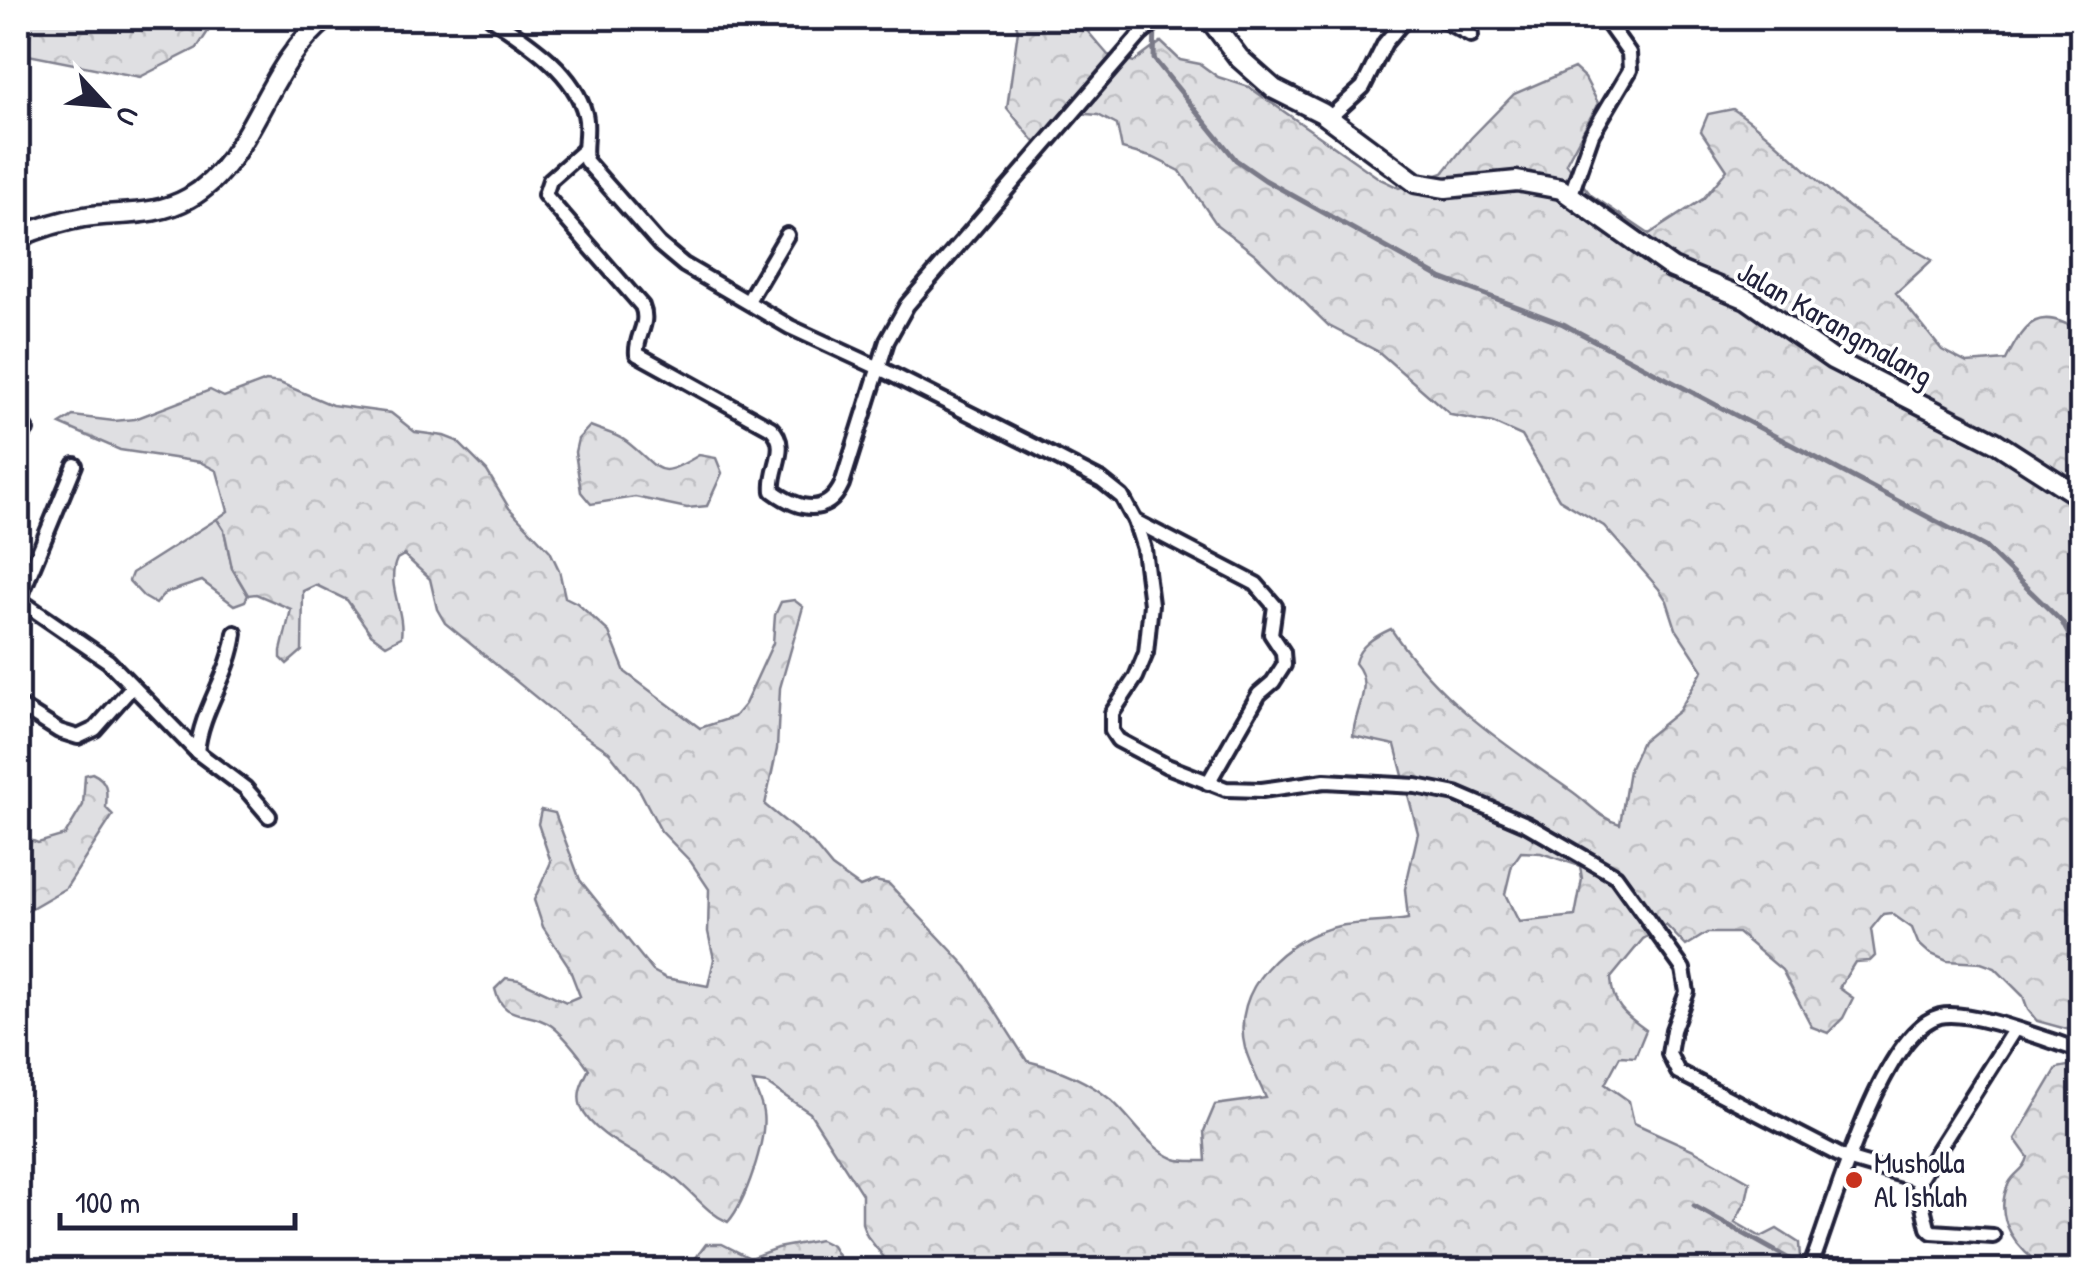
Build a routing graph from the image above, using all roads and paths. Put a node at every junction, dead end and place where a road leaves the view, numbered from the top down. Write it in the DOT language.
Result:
graph roads {
  1 [pos="327,18"];
  2 [pos="492,18"];
  3 [pos="1160,18"];
  4 [pos="1209,18"];
  5 [pos="1406,18"];
  6 [pos="1438,18"];
  7 [pos="1604,18"];
  8 [pos="1471,35"];
  9 [pos="1329,118"];
  10 [pos="584,150"];
  11 [pos="1571,194"];
  12 [pos="787,235"];
  13 [pos="18,237"];
  14 [pos="748,301"];
  15 [pos="879,368"];
  16 [pos="75,465"];
  17 [pos="2082,498"];
  18 [pos="1135,521"];
  19 [pos="18,600"];
  20 [pos="235,633"];
  21 [pos="132,688"];
  22 [pos="18,705"];
  23 [pos="197,752"];
  24 [pos="1208,783"];
  25 [pos="269,816"];
  26 [pos="2014,1030"];
  27 [pos="2082,1051"];
  28 [pos="1847,1159"];
  29 [pos="1918,1181"];
  30 [pos="1993,1236"];
  31 [pos="1812,1263"];
  1 -- 13 [label="street"];
  2 -- 10 [label="street"];
  3 -- 15 [label="street"];
  4 -- 9 [label="street, Jalan Karangmalang"];
  5 -- 9 [label="street"];
  6 -- 8 [label="street"];
  7 -- 11 [label="street"];
  9 -- 11 [label="street, Jalan Karangmalang"];
  10 -- 14 [label="street"];
  10 -- 15 [label="street"];
  11 -- 17 [label="street, Jalan Karangmalang"];
  12 -- 14 [label="street"];
  14 -- 15 [label="street"];
  15 -- 18 [label="street"];
  16 -- 19 [label="street"];
  18 -- 24 [label="street"];
  18 -- 24 [label="street"];
  19 -- 21 [label="street"];
  20 -- 23 [label="street"];
  21 -- 22 [label="street"];
  21 -- 23 [label="street"];
  23 -- 25 [label="street"];
  24 -- 28 [label="street"];
  26 -- 27 [label="street"];
  26 -- 28 [label="street"];
  26 -- 29 [label="street"];
  28 -- 29 [label="street"];
  28 -- 31 [label="street"];
  29 -- 30 [label="street"];
}
